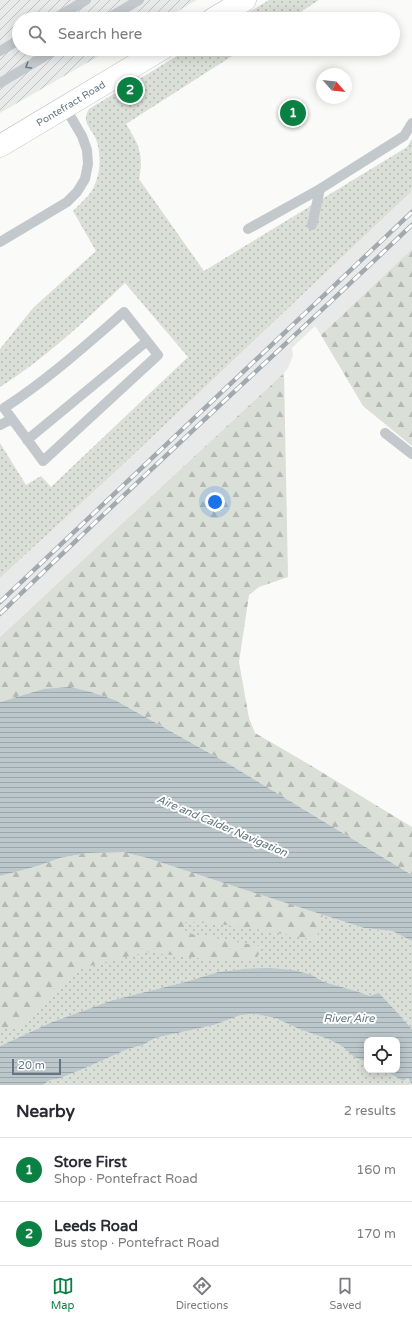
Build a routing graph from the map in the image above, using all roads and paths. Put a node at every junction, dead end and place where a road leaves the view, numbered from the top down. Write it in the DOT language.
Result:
graph roads {
  1 [pos="86,0"];
  2 [pos="139,0"];
  3 [pos="245,0"];
  4 [pos="66,12"];
  5 [pos="119,12"];
  6 [pos="225,12"];
  7 [pos="12,44"];
  8 [pos="0,51"];
  9 [pos="45,56"];
  10 [pos="150,56"];
  11 [pos="0,83"];
  12 [pos="65,107"];
  13 [pos="412,123"];
  14 [pos="0,146"];
  15 [pos="320,189"];
  16 [pos="312,225"];
  17 [pos="248,229"];
  18 [pos="0,242"];
  19 [pos="147,341"];
  20 [pos="12,419"];
  21 [pos="0,425"];
  22 [pos="385,433"];
  23 [pos="28,440"];
  24 [pos="412,454"];
  1 -- 4 [label="lane"];
  2 -- 5 [label="lane"];
  3 -- 6 [label="main road"];
  7 -- 8 [label="lane"];
  9 -- 11 [label="lane, one-way"];
  10 -- 12 [label="main road, Pontefract Road"];
  12 -- 14 [label="main road, Pontefract Road"];
  12 -- 18 [label="lane"];
  13 -- 15 [label="lane"];
  15 -- 16 [label="lane"];
  15 -- 17 [label="lane"];
  19 -- 20 [label="lane"];
  19 -- 23 [label="lane"];
  19 -- 23 [label="lane"];
  20 -- 21 [label="lane"];
  20 -- 23 [label="lane"];
  22 -- 24 [label="lane"];
}
